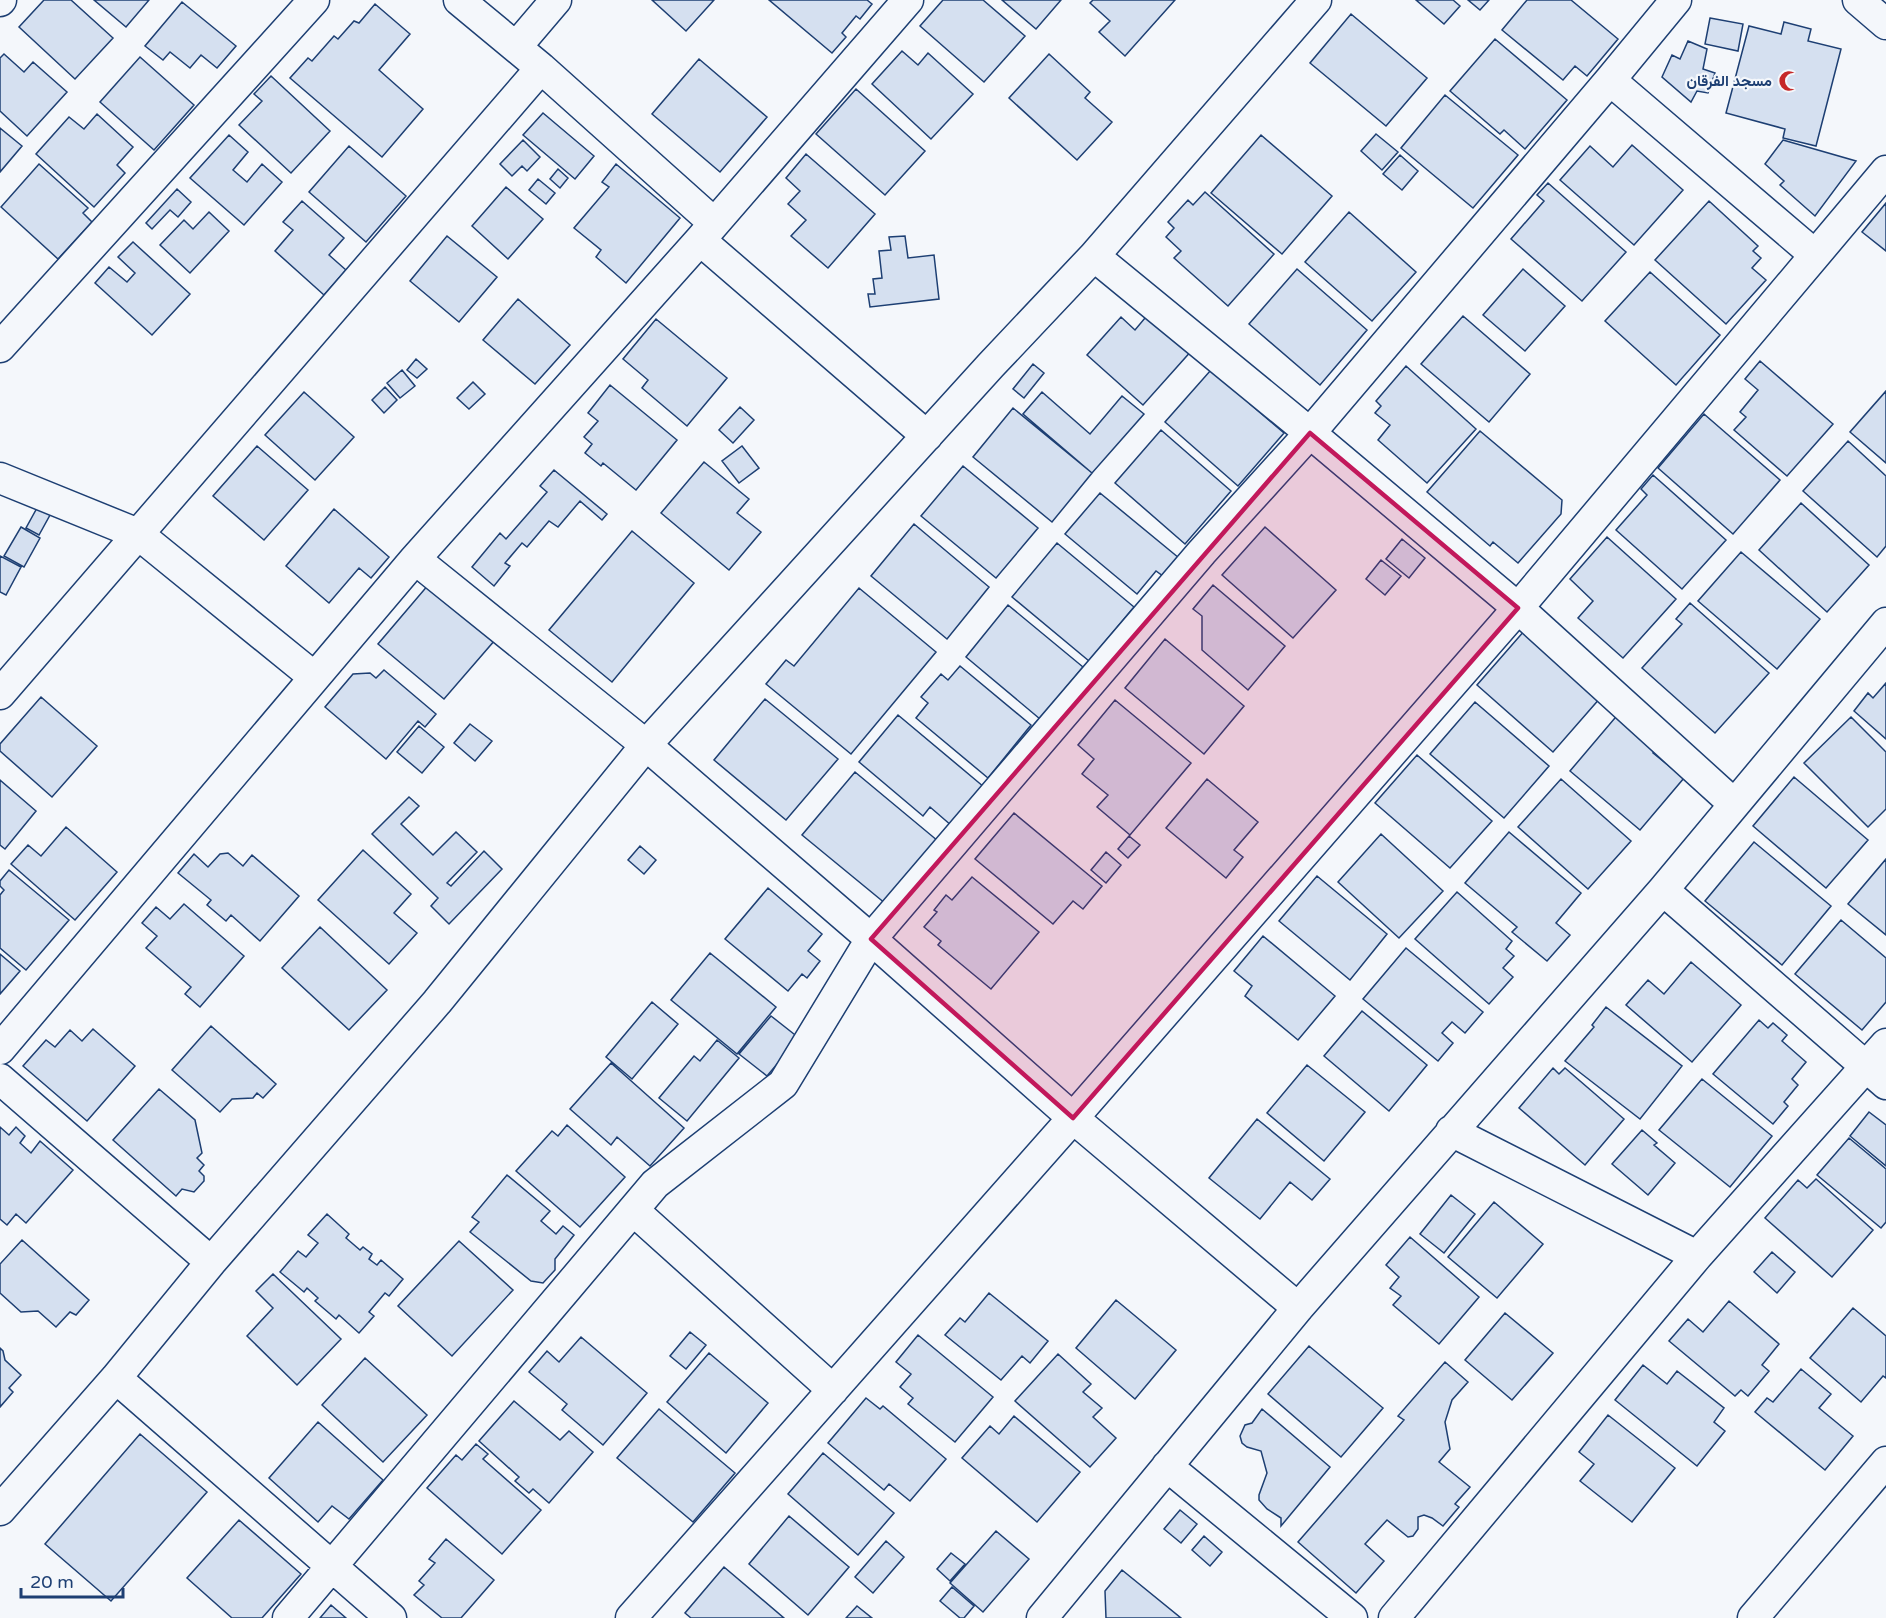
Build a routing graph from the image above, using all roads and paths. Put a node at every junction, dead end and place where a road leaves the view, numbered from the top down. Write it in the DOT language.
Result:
graph roads {
  1 [pos="314,0"];
  2 [pos="459,0"];
  3 [pos="556,0"];
  4 [pos="908,0"];
  5 [pos="1316,0"];
  6 [pos="1676,0"];
  7 [pos="1858,0"];
  8 [pos="1886,24"];
  9 [pos="516,47"];
  10 [pos="541,68"];
  11 [pos="1611,80"];
  12 [pos="1886,171"];
  13 [pos="707,232"];
  14 [pos="1815,255"];
  15 [pos="1094,256"];
  16 [pos="0,346"];
  17 [pos="1310,433"];
  18 [pos="927,436"];
  19 [pos="0,478"];
  20 [pos="138,534"];
  21 [pos="415,558"];
  22 [pos="1518,608"];
  23 [pos="1886,623"];
  24 [pos="314,677"];
  25 [pos="0,694"];
  26 [pos="646,745"];
  27 [pos="1734,804"];
  28 [pos="1663,890"];
  29 [pos="871,939"];
  30 [pos="1886,1044"];
  31 [pos="0,1048"];
  32 [pos="1876,1076"];
  33 [pos="0,1079"];
  34 [pos="1073,1118"];
  35 [pos="1451,1131"];
  36 [pos="633,1209"];
  37 [pos="1697,1256"];
  38 [pos="211,1262"];
  39 [pos="1298,1308"];
  40 [pos="116,1378"];
  41 [pos="833,1390"];
  42 [pos="1886,1462"];
  43 [pos="1167,1466"];
  44 [pos="0,1510"];
  45 [pos="332,1565"];
  46 [pos="288,1618"];
  47 [pos="391,1618"];
  48 [pos="632,1618"];
  49 [pos="1042,1618"];
  50 [pos="1353,1618"];
  51 [pos="1394,1618"];
  52 [pos="1753,1618"];
  1 -- 16 [label="street"];
  2 -- 9 [label="street"];
  3 -- 9 [label="street"];
  4 -- 13 [label="street"];
  5 -- 15 [label="street"];
  6 -- 11 [label="street"];
  7 -- 8 [label="street"];
  9 -- 10 [label="street"];
  10 -- 13 [label="street"];
  10 -- 20 [label="street"];
  11 -- 14 [label="street"];
  11 -- 17 [label="street"];
  12 -- 14 [label="street"];
  13 -- 18 [label="street"];
  13 -- 21 [label="street"];
  14 -- 22 [label="street"];
  15 -- 17 [label="street"];
  15 -- 18 [label="street"];
  17 -- 22 [label="street"];
  17 -- 29 [label="street"];
  18 -- 26 [label="street"];
  19 -- 20 [label="street"];
  20 -- 24 [label="street"];
  20 -- 25 [label="street"];
  21 -- 24 [label="street"];
  21 -- 26 [label="street"];
  22 -- 27 [label="street"];
  22 -- 34 [label="street"];
  23 -- 27 [label="street"];
  24 -- 31 [label="street"];
  26 -- 29 [label="street"];
  26 -- 38 [label="street"];
  27 -- 28 [label="street"];
  28 -- 32 [label="street"];
  28 -- 35 [label="street"];
  29 -- 34 [label="street"];
  29 -- 36 [label="street"];
  30 -- 32 [label="street"];
  32 -- 37 [label="street"];
  33 -- 38 [label="street"];
  34 -- 39 [label="street"];
  34 -- 41 [label="street"];
  35 -- 37 [label="street"];
  35 -- 39 [label="street"];
  36 -- 41 [label="street"];
  36 -- 45 [label="street"];
  37 -- 51 [label="street"];
  38 -- 40 [label="street"];
  39 -- 43 [label="street"];
  40 -- 44 [label="street"];
  40 -- 45 [label="street"];
  41 -- 48 [label="street"];
  42 -- 52 [label="street"];
  43 -- 49 [label="street"];
  43 -- 50 [label="street"];
  45 -- 46 [label="street"];
  45 -- 47 [label="street"];
}
